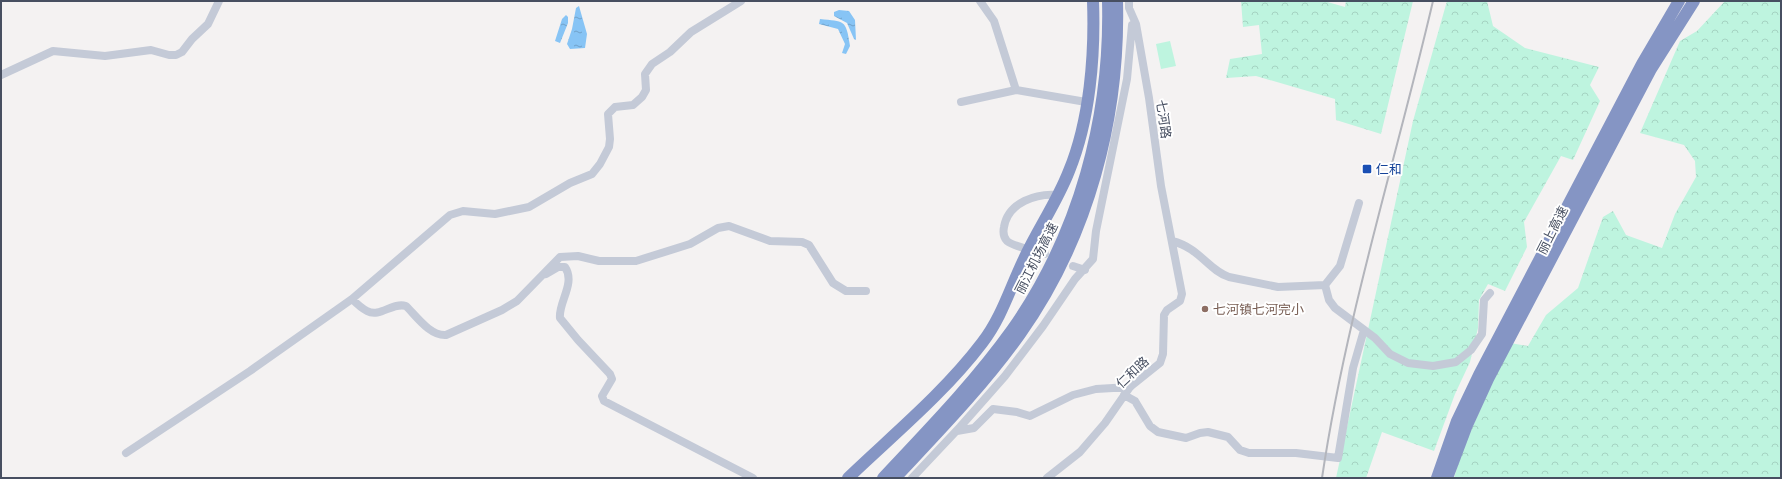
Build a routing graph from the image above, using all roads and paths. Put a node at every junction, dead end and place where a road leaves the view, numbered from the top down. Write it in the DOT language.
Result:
graph roads {
  1 [pos="219,1"];
  2 [pos="741,1"];
  3 [pos="980,1"];
  4 [pos="1093,1"];
  5 [pos="1108,1"];
  6 [pos="1117,1"];
  7 [pos="1128,1"];
  8 [pos="1679,1"];
  9 [pos="1694,1"];
  10 [pos="1133,18"];
  11 [pos="1,75"];
  12 [pos="1016,90"];
  13 [pos="961,102"];
  14 [pos="1086,102"];
  15 [pos="1058,195"];
  16 [pos="1359,202"];
  17 [pos="1172,241"];
  18 [pos="1045,254"];
  19 [pos="1073,266"];
  20 [pos="1085,270"];
  21 [pos="540,277"];
  22 [pos="1325,286"];
  23 [pos="866,291"];
  24 [pos="1490,293"];
  25 [pos="352,299"];
  26 [pos="1364,330"];
  27 [pos="1508,332"];
  28 [pos="1130,387"];
  29 [pos="1124,395"];
  30 [pos="956,431"];
  31 [pos="126,453"];
  32 [pos="753,478"];
  33 [pos="848,478"];
  34 [pos="883,478"];
  35 [pos="895,478"];
  36 [pos="912,478"];
  37 [pos="1047,478"];
  38 [pos="1436,478"];
  39 [pos="1447,478"];
  1 -- 11 [label="street"];
  2 -- 25 [label="street"];
  3 -- 12 [label="street"];
  4 -- 14 [label="highway"];
  5 -- 34 [label="highway, 丽江机场高速"];
  6 -- 35 [label="highway, 丽江机场高速"];
  7 -- 10 [label="street, 七河路"];
  8 -- 27 [label="highway, 丽上高速"];
  9 -- 27 [label="highway, 丽上高速"];
  10 -- 17 [label="street, 七河路"];
  10 -- 20 [label="street"];
  12 -- 13 [label="street"];
  12 -- 14 [label="street"];
  14 -- 15 [label="highway"];
  15 -- 18 [label="street"];
  15 -- 33 [label="highway"];
  16 -- 22 [label="street"];
  17 -- 22 [label="street"];
  17 -- 28 [label="street, 仁和路"];
  19 -- 20 [label="street"];
  20 -- 30 [label="street"];
  21 -- 23 [label="street"];
  21 -- 25 [label="street"];
  21 -- 32 [label="street"];
  22 -- 26 [label="street"];
  24 -- 26 [label="street"];
  25 -- 31 [label="street"];
  26 -- 29 [label="street"];
  27 -- 38 [label="highway, 丽上高速"];
  27 -- 39 [label="highway, 丽上高速"];
  28 -- 29 [label="street, 仁和路"];
  28 -- 30 [label="street"];
  29 -- 37 [label="street, 仁和路"];
  30 -- 36 [label="street"];
}
